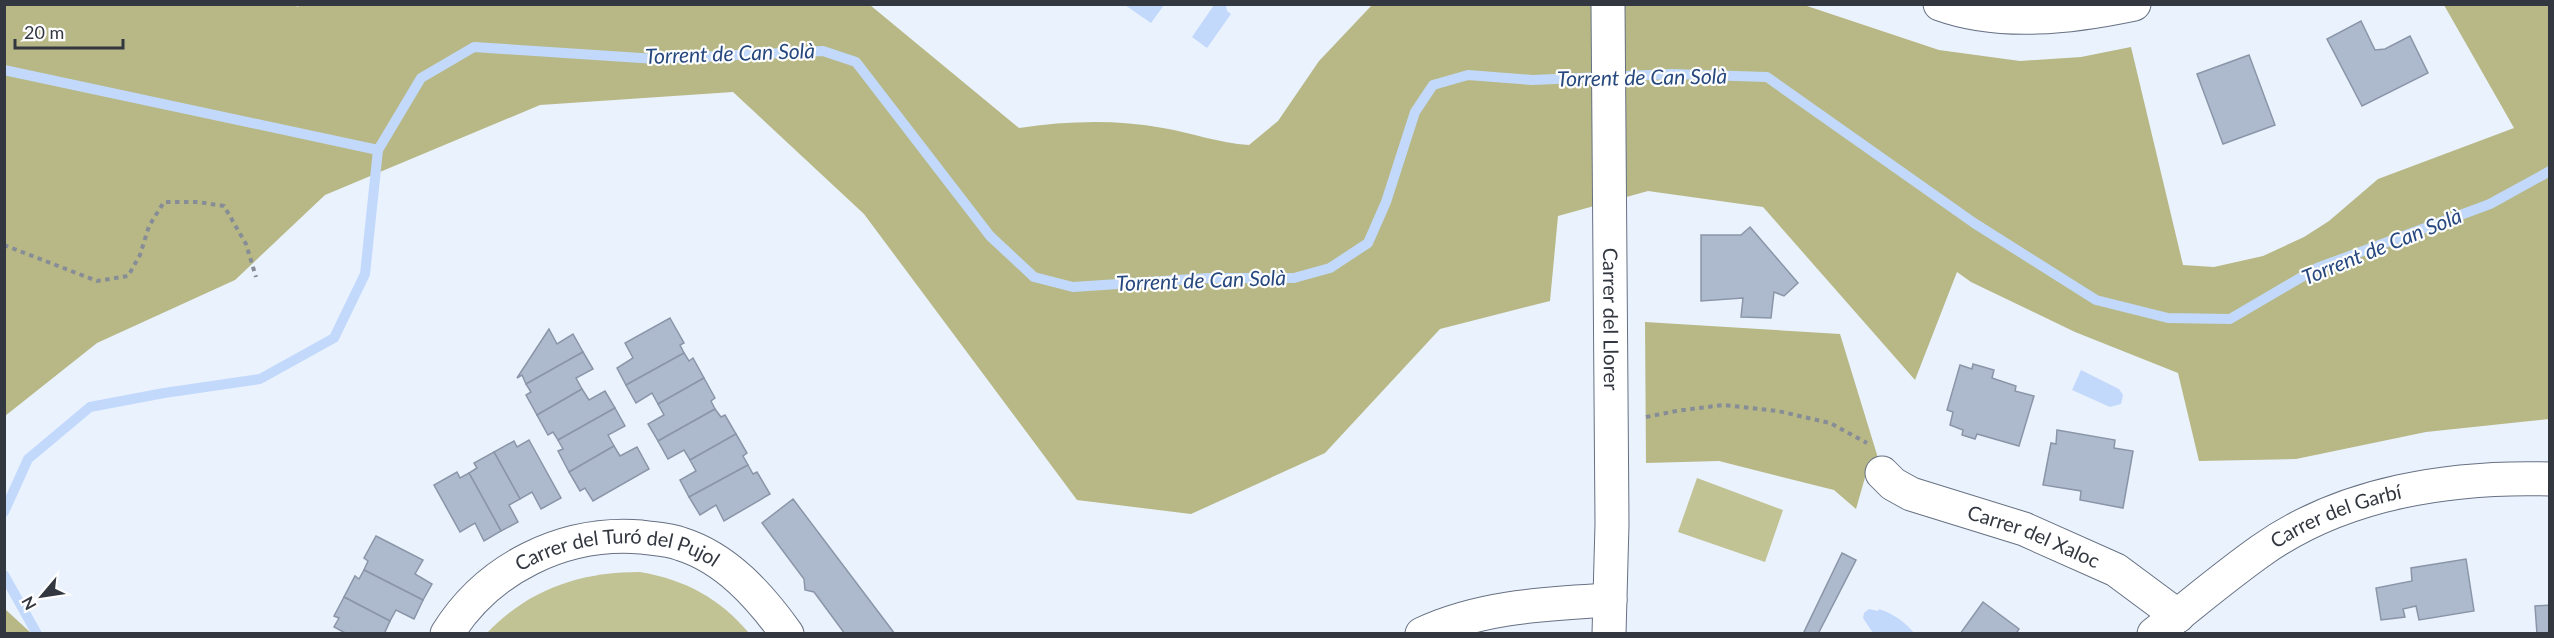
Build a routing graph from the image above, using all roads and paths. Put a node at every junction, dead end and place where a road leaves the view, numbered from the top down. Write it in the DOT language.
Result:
graph roads {
  1 [pos="1608,4"];
  2 [pos="1940,4"];
  3 [pos="2134,4"];
  4 [pos="4,245"];
  5 [pos="256,278"];
  6 [pos="1611,425"];
  7 [pos="1882,473"];
  8 [pos="2550,479"];
  9 [pos="1610,600"];
  10 [pos="2166,625"];
  11 [pos="447,633"];
  12 [pos="787,633"];
  13 [pos="1422,633"];
  14 [pos="1610,633"];
  1 -- 6 [label="street, Carrer del Llorer"];
  2 -- 3 [label="street"];
  4 -- 5 [label="path"];
  6 -- 7 [label="path"];
  6 -- 9 [label="street, Carrer del Llorer"];
  7 -- 10 [label="street, Carrer del Xaloc"];
  8 -- 10 [label="street, Carrer del Garbí"];
  9 -- 13 [label="street"];
  9 -- 14 [label="street, Carrer del Llorer"];
  11 -- 12 [label="street, Carrer del Turó del Pujol"];
}
